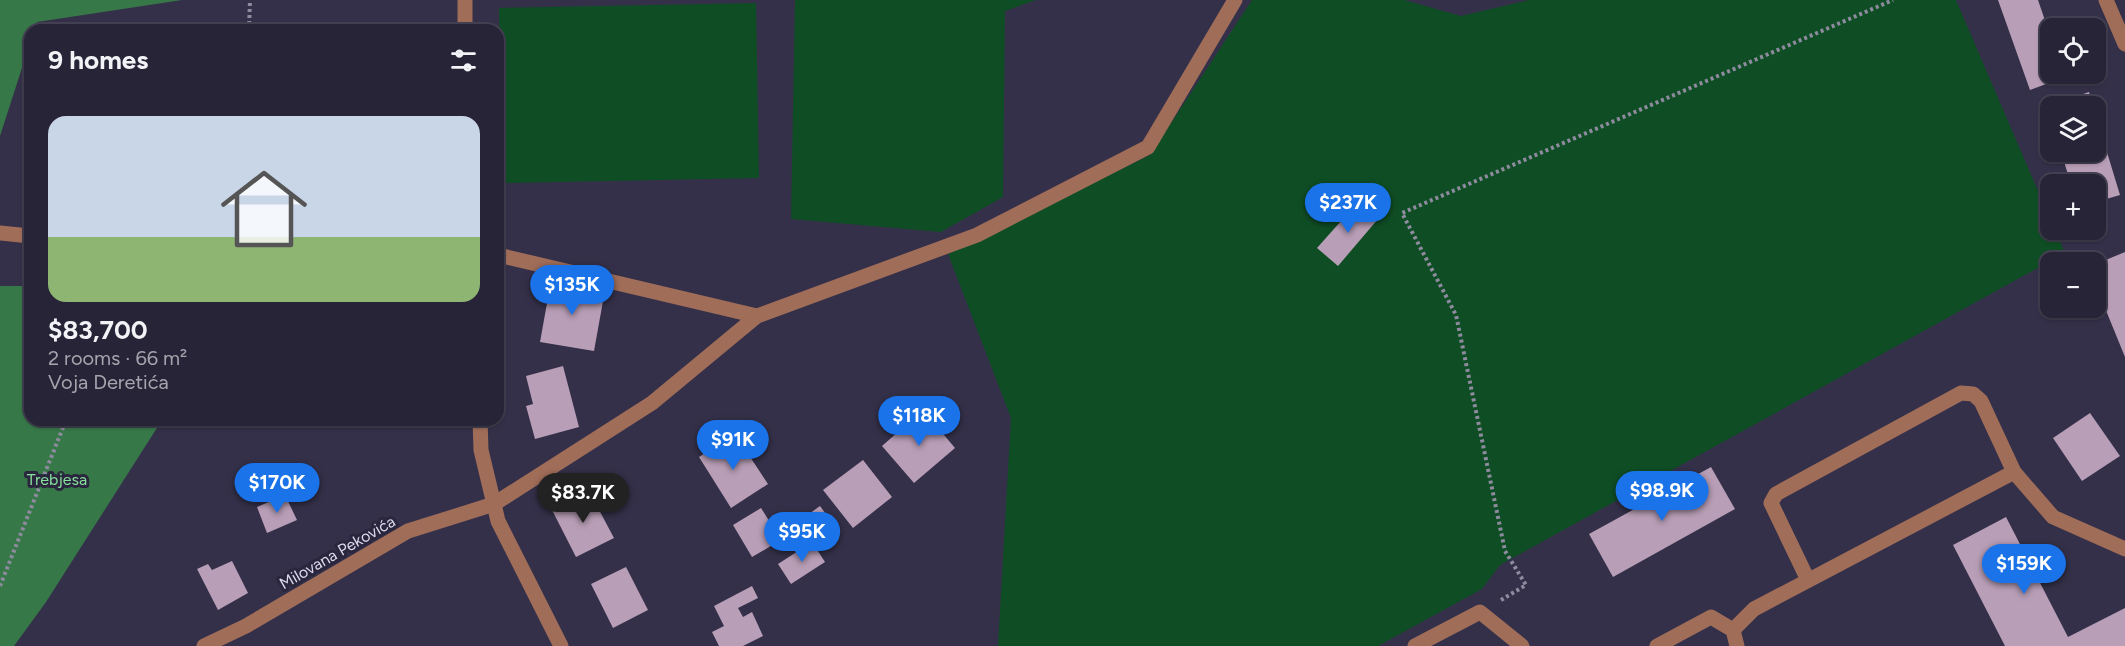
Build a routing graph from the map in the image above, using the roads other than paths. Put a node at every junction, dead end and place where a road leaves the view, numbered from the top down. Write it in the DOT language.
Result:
graph roads {
  1 [pos="465,0"];
  2 [pos="1235,0"];
  3 [pos="2106,0"];
  4 [pos="465,24"];
  5 [pos="2125,44"];
  6 [pos="0,233"];
  7 [pos="24,236"];
  8 [pos="504,256"];
  9 [pos="757,316"];
  10 [pos="480,426"];
  11 [pos="2014,472"];
  12 [pos="494,504"];
  13 [pos="2125,549"];
  14 [pos="1808,580"];
  15 [pos="1732,630"];
  16 [pos="204,646"];
  17 [pos="561,646"];
  18 [pos="1415,646"];
  19 [pos="1522,646"];
  20 [pos="1657,646"];
  21 [pos="1737,646"];
  1 -- 4 [label="street"];
  2 -- 9 [label="street"];
  3 -- 5 [label="street"];
  6 -- 7 [label="street"];
  8 -- 9 [label="street"];
  9 -- 12 [label="street, Milovana Pekovića"];
  10 -- 12 [label="street"];
  11 -- 13 [label="street"];
  11 -- 14 [label="street"];
  11 -- 14 [label="street"];
  12 -- 16 [label="street, Milovana Pekovića"];
  12 -- 17 [label="street"];
  14 -- 15 [label="street"];
  15 -- 20 [label="street"];
  15 -- 21 [label="street"];
  18 -- 19 [label="street"];
}
